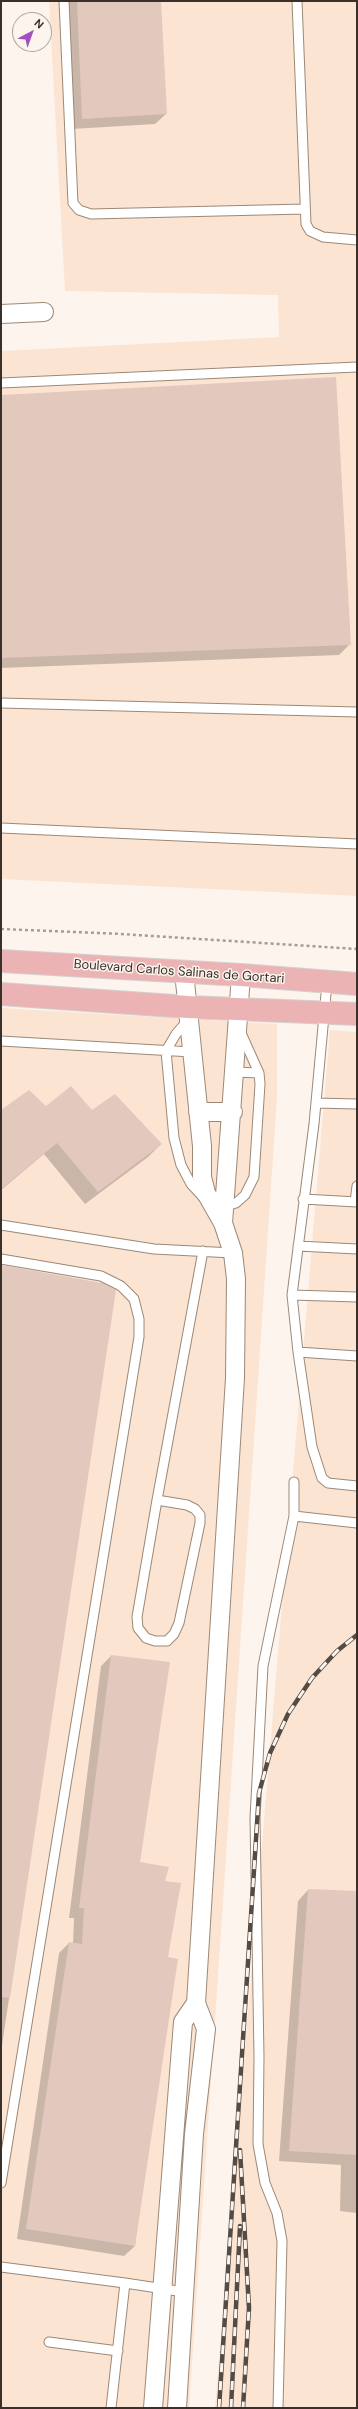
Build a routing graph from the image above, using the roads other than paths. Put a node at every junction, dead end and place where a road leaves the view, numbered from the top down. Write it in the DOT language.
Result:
graph roads {
  1 [pos="64,1"];
  2 [pos="297,1"];
  3 [pos="306,209"];
  4 [pos="357,240"];
  5 [pos="44,312"];
  6 [pos="1,314"];
  7 [pos="357,367"];
  8 [pos="1,383"];
  9 [pos="1,703"];
  10 [pos="357,712"];
  11 [pos="1,828"];
  12 [pos="357,844"];
  13 [pos="1,961"];
  14 [pos="184,972"];
  15 [pos="241,975"];
  16 [pos="327,983"];
  17 [pos="357,984"];
  18 [pos="1,994"];
  19 [pos="188,1013"];
  20 [pos="324,1013"];
  21 [pos="357,1014"];
  22 [pos="239,1019"];
  23 [pos="1,1041"];
  24 [pos="166,1051"];
  25 [pos="192,1052"];
  26 [pos="235,1072"];
  27 [pos="258,1073"];
  28 [pos="316,1103"];
  29 [pos="357,1104"];
  30 [pos="198,1112"];
  31 [pos="233,1112"];
  32 [pos="357,1186"];
  33 [pos="303,1199"];
  34 [pos="356,1202"];
  35 [pos="220,1212"];
  36 [pos="1,1225"];
  37 [pos="298,1246"];
  38 [pos="357,1249"];
  39 [pos="203,1251"];
  40 [pos="233,1253"];
  41 [pos="1,1259"];
  42 [pos="292,1295"];
  43 [pos="357,1297"];
  44 [pos="298,1352"];
  45 [pos="357,1356"];
  46 [pos="294,1482"];
  47 [pos="357,1486"];
  48 [pos="157,1500"];
  49 [pos="294,1516"];
  50 [pos="357,1523"];
  51 [pos="196,2003"];
  52 [pos="1,2183"];
  53 [pos="1,2267"];
  54 [pos="125,2283"];
  55 [pos="161,2288"];
  56 [pos="184,2292"];
  57 [pos="49,2342"];
  58 [pos="118,2352"];
  59 [pos="112,2408"];
  60 [pos="153,2408"];
  61 [pos="177,2408"];
  62 [pos="278,2408"];
  1 -- 3 [label="lane"];
  2 -- 3 [label="lane"];
  3 -- 4 [label="lane"];
  5 -- 6 [label="street"];
  7 -- 8 [label="lane"];
  9 -- 10 [label="lane"];
  11 -- 12 [label="lane"];
  13 -- 14 [label="main road, Boulevard Carlos Salinas de Gortari"];
  14 -- 15 [label="main road, Boulevard Carlos Salinas de Gortari"];
  14 -- 19 [label="street"];
  15 -- 16 [label="main road, Boulevard Carlos Salinas de Gortari"];
  15 -- 22 [label="street"];
  16 -- 17 [label="main road, Boulevard Carlos Salinas de Gortari"];
  16 -- 20 [label="lane"];
  18 -- 19 [label="main road"];
  19 -- 22 [label="main road"];
  19 -- 24 [label="lane"];
  19 -- 25 [label="street"];
  20 -- 21 [label="main road"];
  20 -- 22 [label="main road"];
  20 -- 28 [label="lane"];
  22 -- 26 [label="street"];
  22 -- 27 [label="lane"];
  23 -- 24 [label="lane"];
  24 -- 25 [label="lane"];
  24 -- 35 [label="lane"];
  25 -- 30 [label="street"];
  26 -- 27 [label="lane"];
  26 -- 31 [label="street"];
  27 -- 35 [label="lane"];
  28 -- 29 [label="lane"];
  28 -- 33 [label="lane"];
  30 -- 31 [label="street"];
  30 -- 35 [label="street"];
  31 -- 35 [label="street"];
  32 -- 34 [label="lane"];
  33 -- 34 [label="lane"];
  33 -- 37 [label="lane"];
  35 -- 40 [label="street"];
  36 -- 39 [label="lane"];
  37 -- 38 [label="lane"];
  37 -- 42 [label="lane"];
  39 -- 40 [label="lane"];
  39 -- 48 [label="lane"];
  40 -- 51 [label="street"];
  41 -- 52 [label="lane"];
  42 -- 43 [label="lane"];
  42 -- 44 [label="lane"];
  44 -- 45 [label="lane"];
  44 -- 47 [label="lane"];
  46 -- 49 [label="lane"];
  48 -- 48 [label="lane"];
  49 -- 50 [label="lane"];
  49 -- 62 [label="lane"];
  51 -- 55 [label="street"];
  51 -- 56 [label="street"];
  53 -- 54 [label="lane"];
  54 -- 55 [label="lane"];
  54 -- 58 [label="lane"];
  55 -- 56 [label="lane"];
  55 -- 60 [label="street"];
  56 -- 61 [label="street"];
  57 -- 58 [label="lane"];
  58 -- 59 [label="lane"];
}
